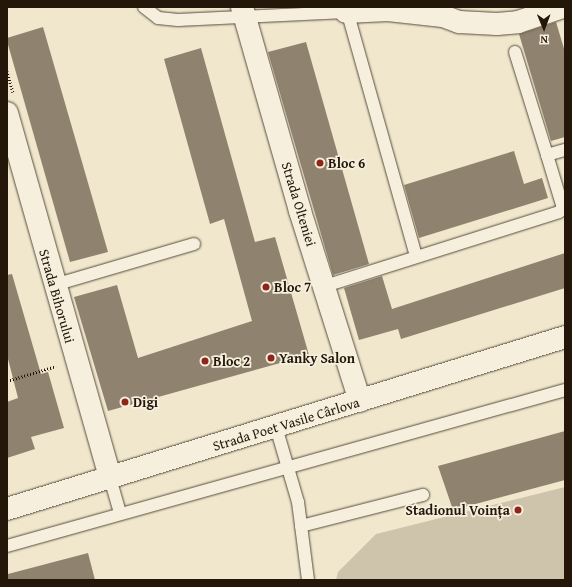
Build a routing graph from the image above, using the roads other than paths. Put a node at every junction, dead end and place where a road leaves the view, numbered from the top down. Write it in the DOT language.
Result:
graph roads {
  1 [pos="144,7"];
  2 [pos="563,7"];
  3 [pos="346,9"];
  4 [pos="388,9"];
  5 [pos="242,11"];
  6 [pos="442,11"];
  7 [pos="515,52"];
  8 [pos="7,113"];
  9 [pos="565,150"];
  10 [pos="547,155"];
  11 [pos="194,244"];
  12 [pos="416,256"];
  13 [pos="54,285"];
  14 [pos="325,286"];
  15 [pos="565,338"];
  16 [pos="565,390"];
  17 [pos="360,401"];
  18 [pos="276,427"];
  19 [pos="287,467"];
  20 [pos="110,478"];
  21 [pos="423,495"];
  22 [pos="7,509"];
  23 [pos="120,512"];
  24 [pos="301,526"];
  25 [pos="7,546"];
  26 [pos="308,580"];
  1 -- 5 [label="lane"];
  2 -- 6 [label="street"];
  3 -- 4 [label="street"];
  3 -- 5 [label="lane"];
  3 -- 12 [label="lane"];
  4 -- 6 [label="street"];
  5 -- 14 [label="street, Strada Olteniei"];
  7 -- 10 [label="lane"];
  8 -- 13 [label="street, Strada Bihorului"];
  9 -- 10 [label="lane"];
  10 -- 12 [label="lane"];
  11 -- 13 [label="lane"];
  12 -- 14 [label="lane"];
  13 -- 20 [label="street, Strada Bihorului"];
  14 -- 17 [label="street, Strada Olteniei"];
  15 -- 17 [label="street, Strada Poet Vasile Cârlova"];
  16 -- 19 [label="lane"];
  17 -- 18 [label="street, Strada Poet Vasile Cârlova"];
  18 -- 19 [label="lane"];
  18 -- 20 [label="street, Strada Poet Vasile Cârlova"];
  19 -- 23 [label="lane"];
  19 -- 24 [label="lane"];
  20 -- 22 [label="street, Strada Poet Vasile Cârlova"];
  20 -- 23 [label="lane"];
  21 -- 24 [label="lane"];
  23 -- 25 [label="lane"];
  24 -- 26 [label="lane"];
}
